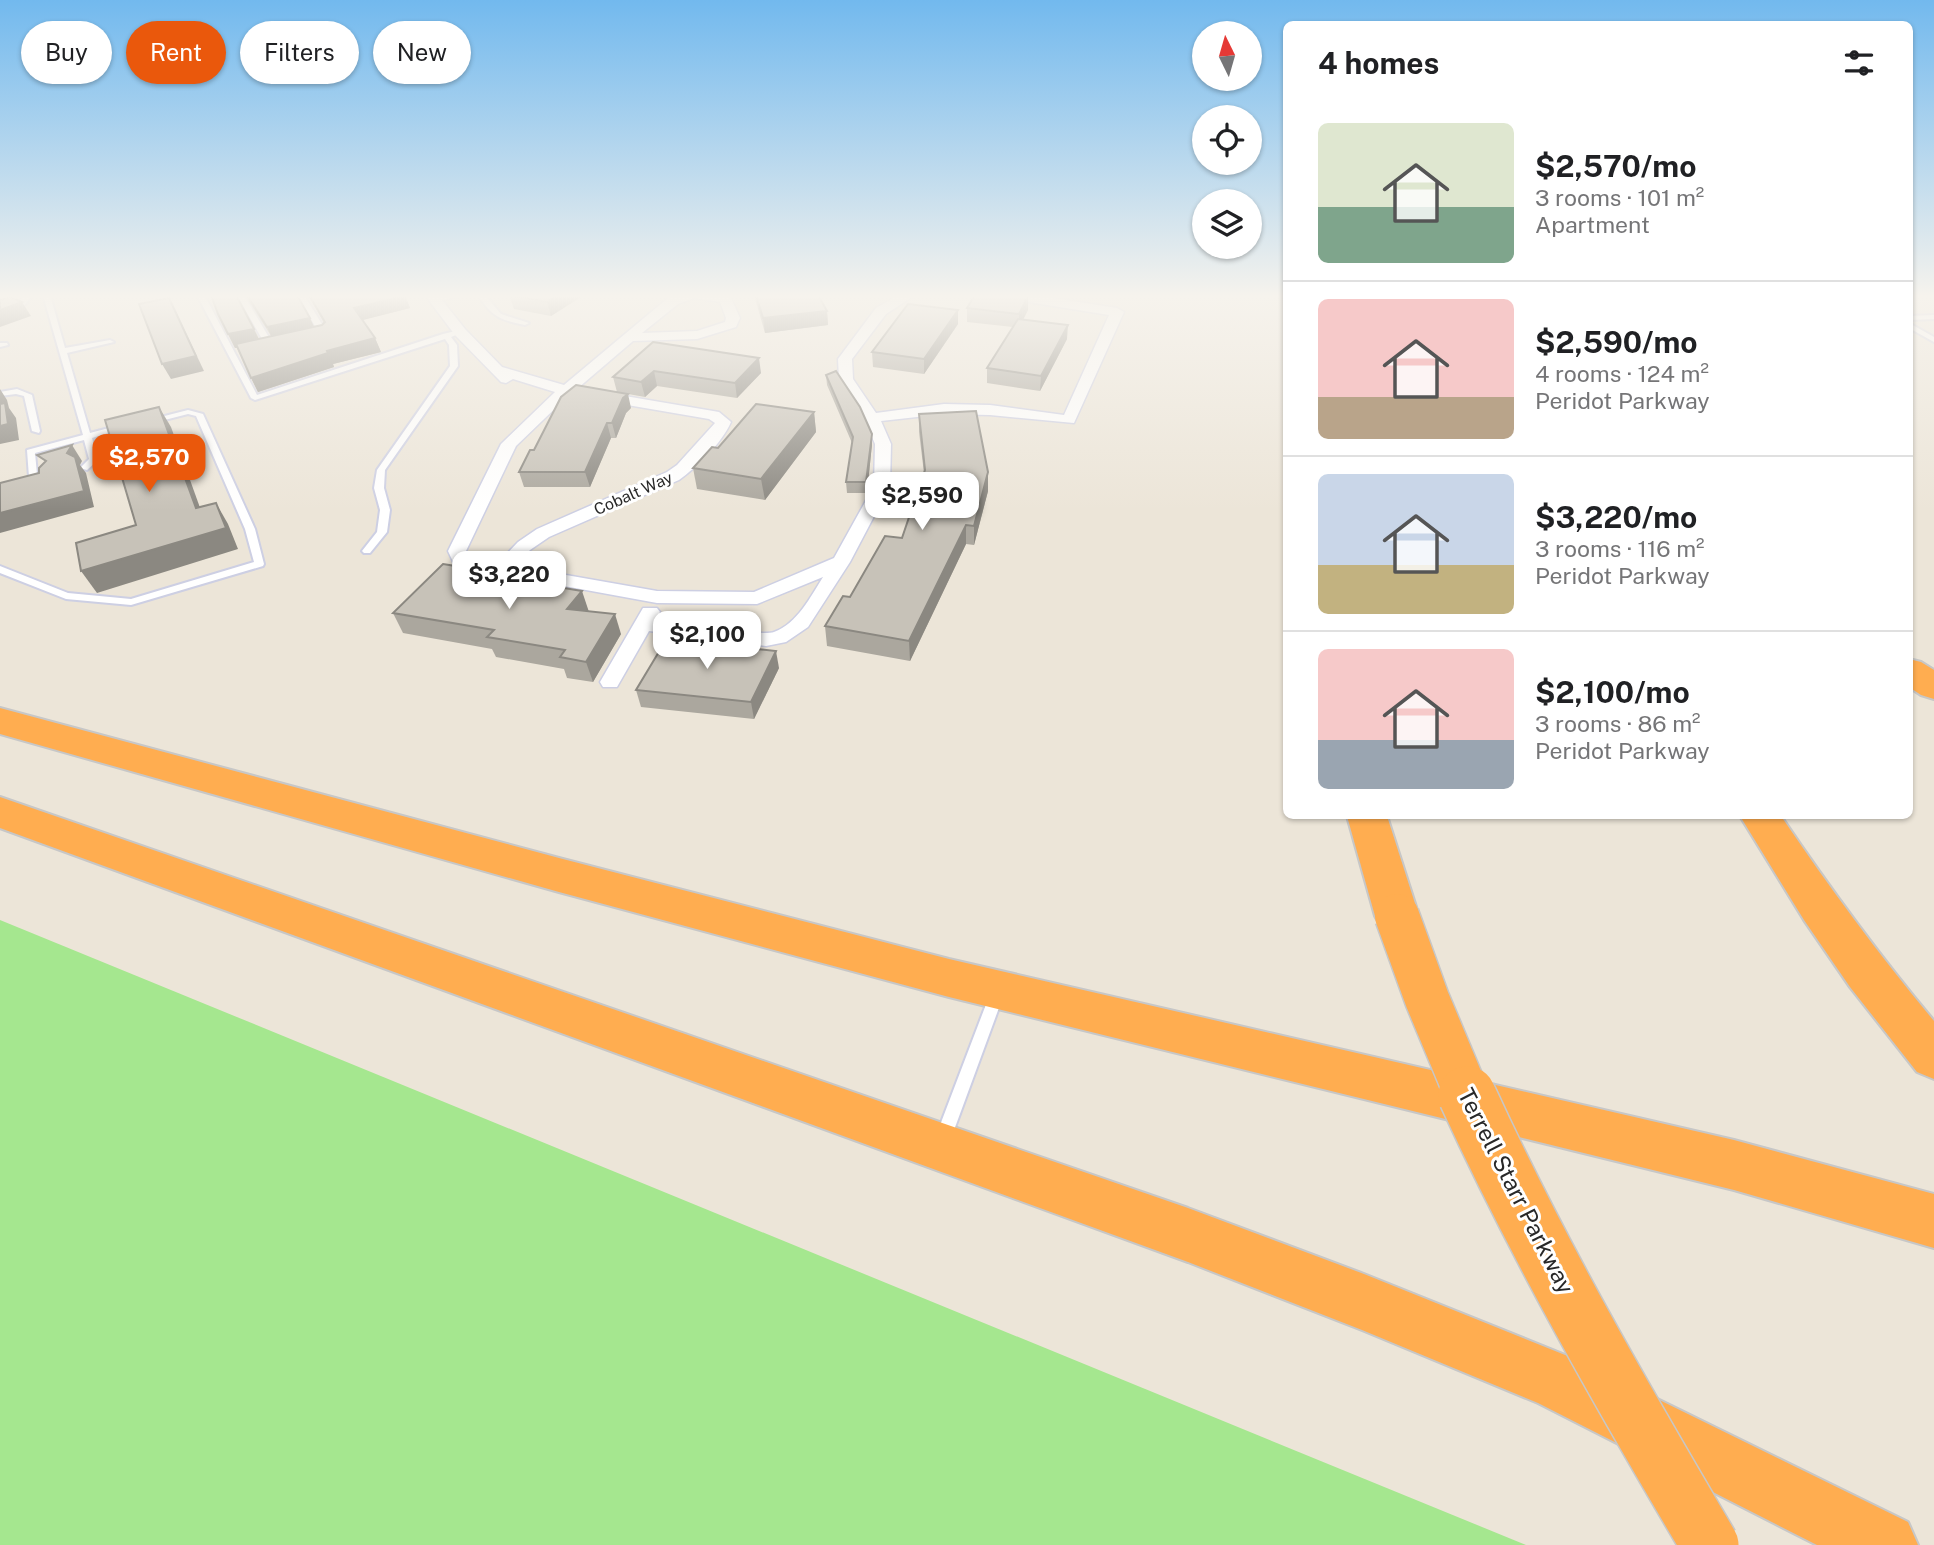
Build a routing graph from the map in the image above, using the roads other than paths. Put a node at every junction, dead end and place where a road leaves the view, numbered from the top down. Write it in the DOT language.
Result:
graph roads {
  1 [pos="67,367"];
  2 [pos="240,367"];
  3 [pos="351,367"];
  4 [pos="453,367"];
  5 [pos="494,367"];
  6 [pos="593,367"];
  7 [pos="845,367"];
  8 [pos="1093,367"];
  9 [pos="566,390"];
  10 [pos="0,397"];
  11 [pos="872,418"];
  12 [pos="36,431"];
  13 [pos="87,438"];
  14 [pos="84,468"];
  15 [pos="49,478"];
  16 [pos="367,551"];
  17 [pos="841,562"];
  18 [pos="0,569"];
  19 [pos="501,570"];
  20 [pos="657,597"];
  21 [pos="643,624"];
  22 [pos="1913,673"];
  23 [pos="610,681"];
  24 [pos="1934,687"];
  25 [pos="0,706"];
  26 [pos="0,721"];
  27 [pos="65,738"];
  28 [pos="0,812"];
  29 [pos="1368,819"];
  30 [pos="1762,819"];
  31 [pos="0,835"];
  32 [pos="189,877"];
  33 [pos="998,990"];
  34 [pos="1934,1057"];
  35 [pos="940,1146"];
  36 [pos="1934,1221"];
  37 [pos="1710,1545"];
  38 [pos="1885,1545"];
  1 -- 13 [label="lane"];
  2 -- 3 [label="lane"];
  4 -- 16 [label="lane"];
  5 -- 9 [label="street"];
  6 -- 9 [label="street"];
  7 -- 11 [label="street"];
  8 -- 11 [label="street"];
  9 -- 19 [label="street"];
  9 -- 19 [label="street, Cobalt Way"];
  10 -- 12 [label="lane"];
  11 -- 17 [label="street"];
  13 -- 14 [label="lane"];
  13 -- 15 [label="lane"];
  13 -- 18 [label="lane"];
  17 -- 20 [label="street"];
  17 -- 21 [label="street"];
  19 -- 20 [label="street"];
  20 -- 21 [label="street"];
  21 -- 23 [label="street"];
  22 -- 24 [label="highway"];
  25 -- 27 [label="highway"];
  26 -- 27 [label="highway"];
  27 -- 33 [label="highway"];
  28 -- 32 [label="highway"];
  29 -- 37 [label="highway, Terrell Starr Parkway, bridge"];
  30 -- 34 [label="highway"];
  31 -- 32 [label="highway"];
  32 -- 35 [label="highway"];
  33 -- 35 [label="lane"];
  33 -- 36 [label="highway"];
  35 -- 38 [label="highway"];
}
